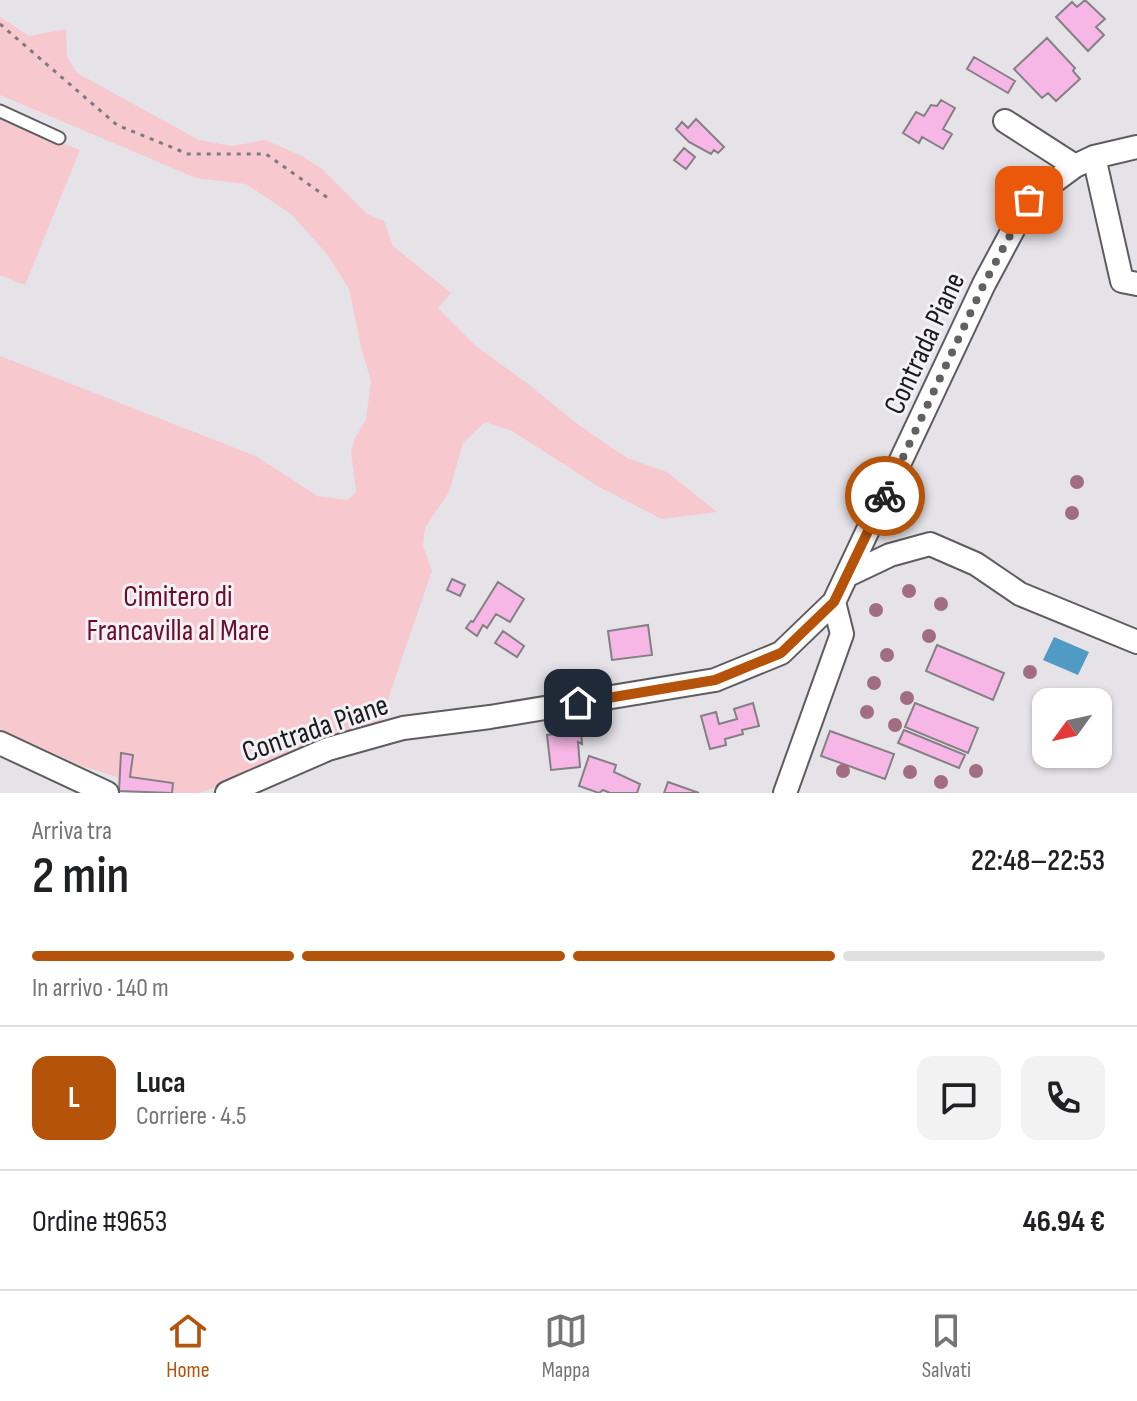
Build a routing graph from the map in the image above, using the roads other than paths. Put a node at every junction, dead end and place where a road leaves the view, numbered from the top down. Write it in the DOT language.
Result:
graph roads {
  1 [pos="0,111"];
  2 [pos="1005,121"];
  3 [pos="59,138"];
  4 [pos="1137,147"];
  5 [pos="1084,161"];
  6 [pos="1137,284"];
  7 [pos="848,575"];
  8 [pos="834,602"];
  9 [pos="1137,642"];
  10 [pos="0,743"];
  11 [pos="107,793"];
  12 [pos="227,793"];
  13 [pos="785,793"];
  1 -- 3 [label="lane"];
  2 -- 5 [label="street"];
  4 -- 5 [label="street, Contrada Piane"];
  5 -- 6 [label="street"];
  5 -- 7 [label="street, Contrada Piane"];
  7 -- 8 [label="street, Contrada Piane"];
  7 -- 9 [label="street"];
  8 -- 12 [label="street, Contrada Piane"];
  8 -- 13 [label="street"];
  10 -- 11 [label="street"];
}
